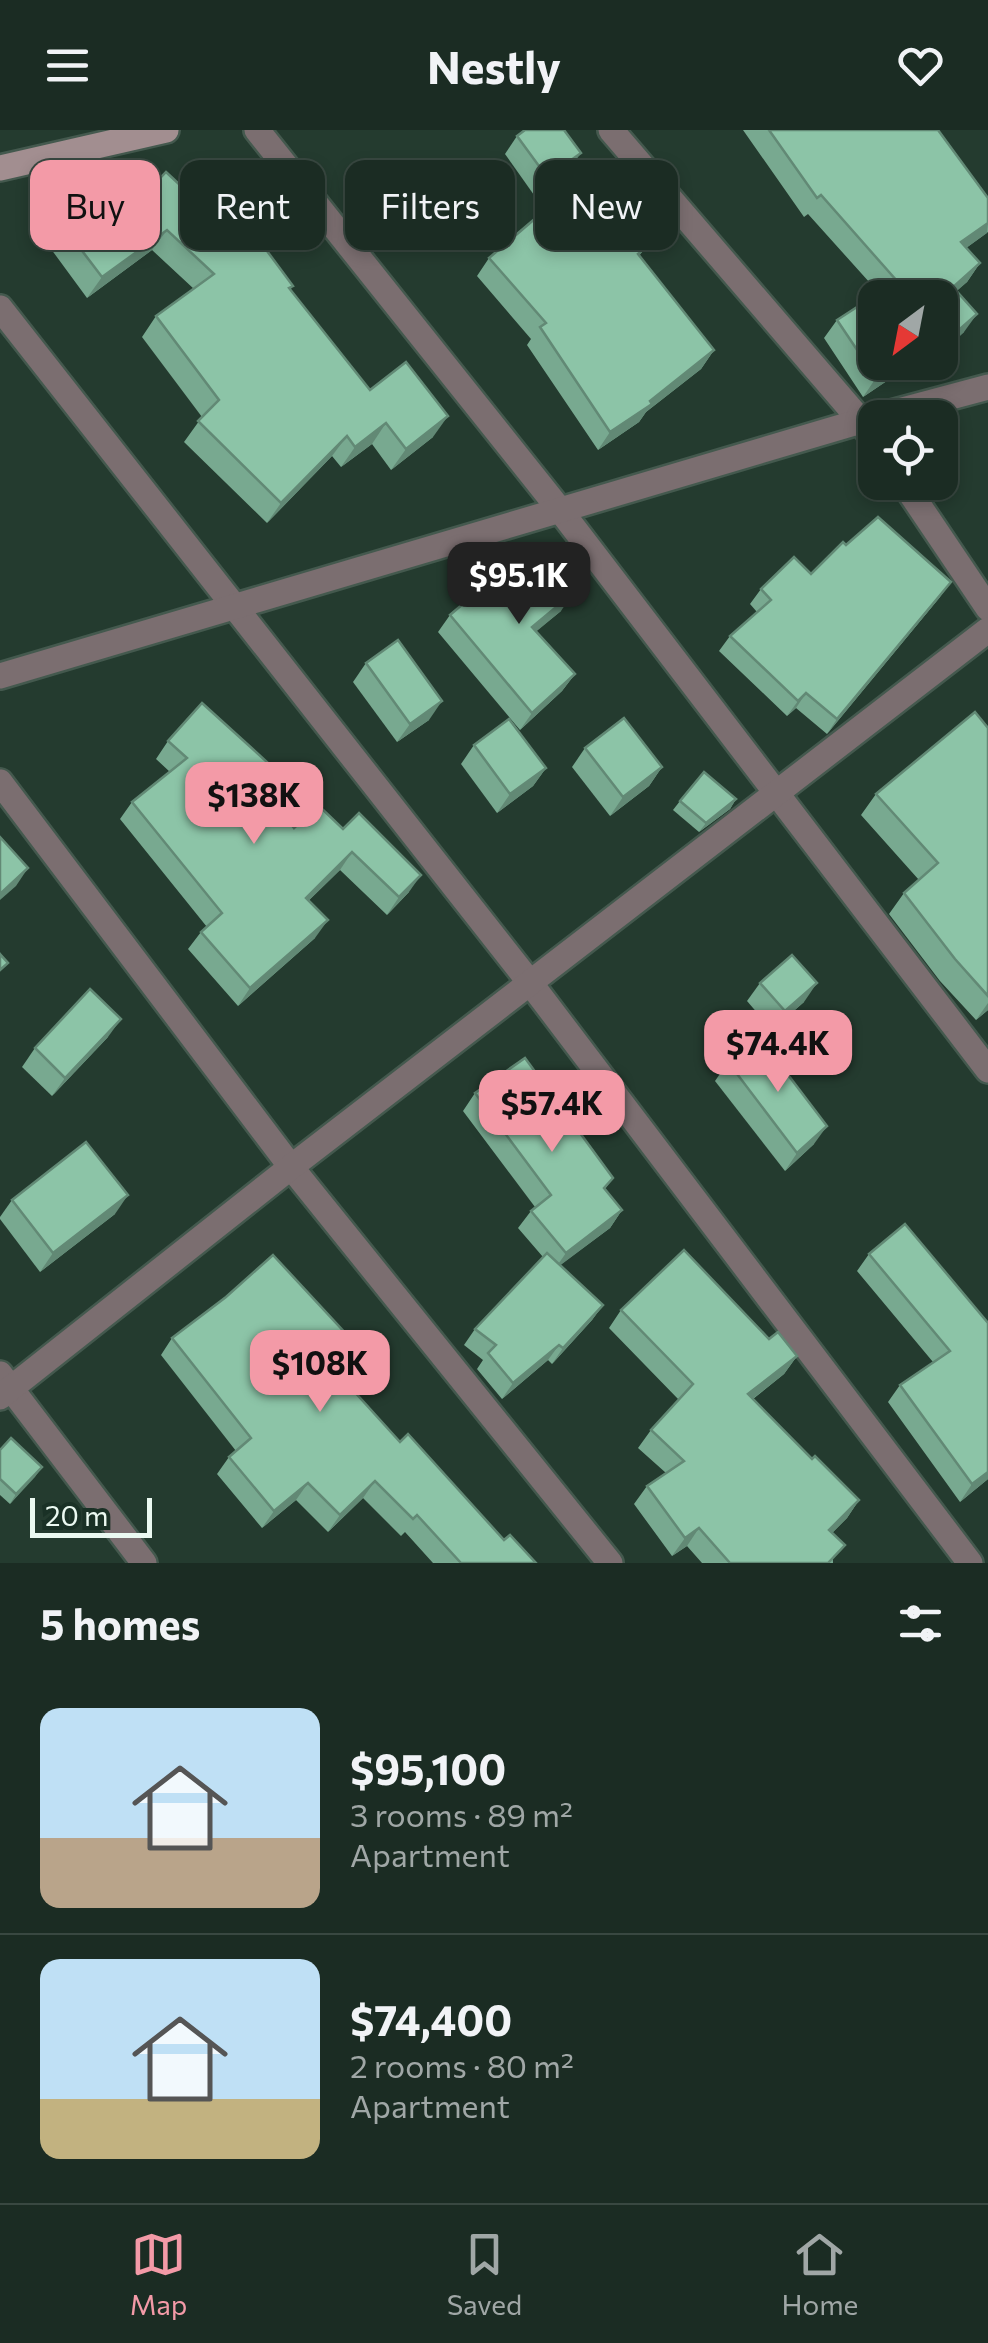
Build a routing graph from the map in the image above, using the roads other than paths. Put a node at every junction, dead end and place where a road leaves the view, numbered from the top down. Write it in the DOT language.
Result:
graph roads {
  1 [pos="166,130"];
  2 [pos="257,130"];
  3 [pos="611,130"];
  4 [pos="0,168"];
  5 [pos="0,308"];
  6 [pos="988,387"];
  7 [pos="953,400"];
  8 [pos="858,419"];
  9 [pos="858,434"];
  10 [pos="915,500"];
  11 [pos="560,510"];
  12 [pos="236,604"];
  13 [pos="988,608"];
  14 [pos="988,630"];
  15 [pos="0,676"];
  16 [pos="0,782"];
  17 [pos="778,794"];
  18 [pos="531,984"];
  19 [pos="988,1070"];
  20 [pos="291,1167"];
  21 [pos="4,1386"];
  22 [pos="988,1555"];
  23 [pos="144,1563"];
  24 [pos="610,1563"];
  25 [pos="970,1563"];
  26 [pos="978,1563"];
  1 -- 4 [label="street"];
  2 -- 11 [label="street"];
  3 -- 8 [label="street"];
  5 -- 12 [label="street"];
  6 -- 7 [label="street"];
  9 -- 11 [label="street"];
  10 -- 13 [label="street"];
  11 -- 12 [label="street"];
  11 -- 17 [label="street"];
  12 -- 15 [label="street"];
  12 -- 18 [label="street"];
  14 -- 17 [label="street"];
  16 -- 20 [label="street"];
  17 -- 18 [label="street"];
  17 -- 19 [label="street"];
  18 -- 20 [label="street"];
  18 -- 25 [label="street"];
  20 -- 21 [label="street"];
  20 -- 24 [label="street"];
  21 -- 23 [label="street"];
  22 -- 26 [label="street"];
}
